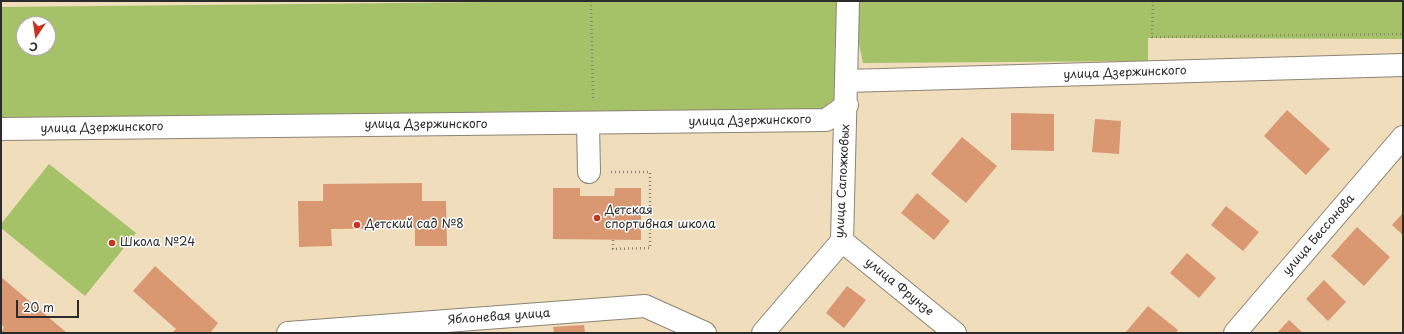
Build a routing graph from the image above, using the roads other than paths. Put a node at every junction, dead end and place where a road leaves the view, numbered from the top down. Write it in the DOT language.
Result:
graph roads {
  1 [pos="848,1"];
  2 [pos="1403,65"];
  3 [pos="847,80"];
  4 [pos="847,105"];
  5 [pos="591,124"];
  6 [pos="1,129"];
  7 [pos="1403,136"];
  8 [pos="589,172"];
  9 [pos="842,241"];
  10 [pos="288,333"];
  11 [pos="704,333"];
  12 [pos="763,333"];
  13 [pos="955,333"];
  14 [pos="1235,333"];
  1 -- 3 [label="street, улица Сапожковых"];
  2 -- 3 [label="street, улица Дзержинского"];
  3 -- 4 [label="street, улица Сапожковых"];
  4 -- 5 [label="street, улица Дзержинского"];
  4 -- 9 [label="street, улица Сапожковых"];
  5 -- 6 [label="street, улица Дзержинского"];
  5 -- 8 [label="street"];
  7 -- 14 [label="street, улица Бессонова"];
  9 -- 12 [label="street, улица Сапожковых"];
  9 -- 13 [label="street, улица Фрунзе"];
  10 -- 11 [label="street, Яблоневая улица"];
}
